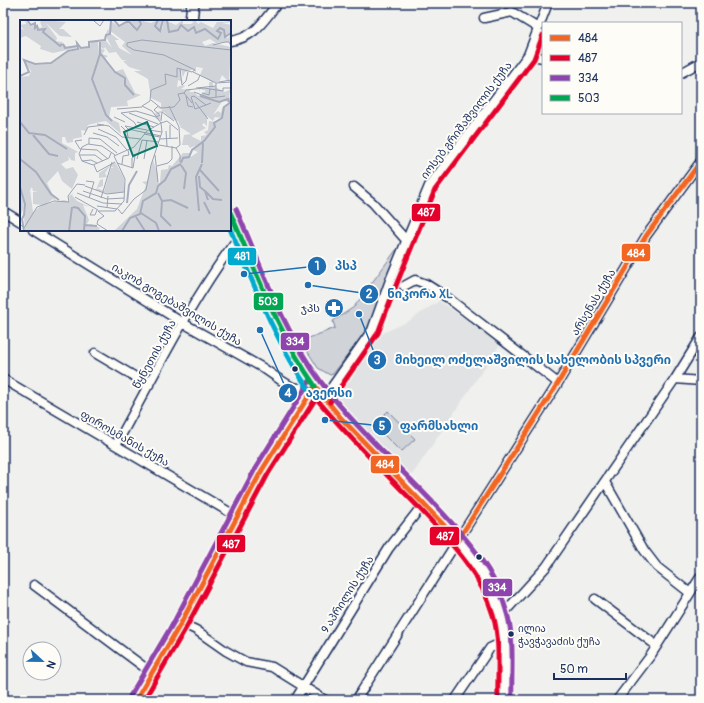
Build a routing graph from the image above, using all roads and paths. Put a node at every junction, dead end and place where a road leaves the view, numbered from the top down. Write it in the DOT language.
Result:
graph roads {
  1 [pos="193,3"];
  2 [pos="278,3"];
  3 [pos="548,3"];
  4 [pos="484,18"];
  5 [pos="191,20"];
  6 [pos="538,28"];
  7 [pos="231,41"];
  8 [pos="528,56"];
  9 [pos="542,58"];
  10 [pos="701,62"];
  11 [pos="682,72"];
  12 [pos="701,161"];
  13 [pos="354,188"];
  14 [pos="3,210"];
  15 [pos="231,214"];
  16 [pos="20,221"];
  17 [pos="35,231"];
  18 [pos="240,235"];
  19 [pos="406,240"];
  20 [pos="404,286"];
  21 [pos="183,323"];
  22 [pos="701,337"];
  23 [pos="95,353"];
  24 [pos="675,379"];
  25 [pos="3,380"];
  26 [pos="701,381"];
  27 [pos="558,383"];
  28 [pos="150,385"];
  29 [pos="314,388"];
  30 [pos="324,398"];
  31 [pos="116,446"];
  32 [pos="605,482"];
  33 [pos="424,503"];
  34 [pos="236,516"];
  35 [pos="458,540"];
  36 [pos="701,576"];
  37 [pos="34,585"];
  38 [pos="690,593"];
  39 [pos="595,599"];
  40 [pos="501,616"];
  41 [pos="180,623"];
  42 [pos="503,642"];
  43 [pos="657,646"];
  44 [pos="152,674"];
  45 [pos="303,685"];
  46 [pos="136,700"];
  47 [pos="295,700"];
  48 [pos="325,700"];
  49 [pos="356,700"];
  50 [pos="455,700"];
  51 [pos="505,700"];
  52 [pos="617,700"];
  1 -- 5 [label="main road"];
  2 -- 7 [label="street"];
  3 -- 6 [label="street, იოსებ გრიშაშვილის ქუჩა"];
  4 -- 6 [label="street"];
  6 -- 8 [label="street, იოსებ გრიშაშვილის ქუჩა"];
  8 -- 9 [label="street"];
  8 -- 19 [label="street, იოსებ გრიშაშვილის ქუჩა"];
  10 -- 11 [label="street"];
  12 -- 27 [label="street, არსენას ქუჩა"];
  13 -- 19 [label="street"];
  14 -- 16 [label="street"];
  15 -- 18 [label="main road"];
  17 -- 21 [label="street, იაკობ გოგებაშვილის ქუჩა"];
  18 -- 21 [label="street, წყნეთის ქუჩა"];
  18 -- 29 [label="main road"];
  19 -- 30 [label="street, იოსებ გრიშაშვილის ქუჩა"];
  20 -- 27 [label="street"];
  21 -- 28 [label="street, წყნეთის ქუჩა"];
  21 -- 29 [label="street, იაკობ გოგებაშვილის ქუჩა"];
  22 -- 24 [label="street"];
  23 -- 28 [label="street"];
  24 -- 26 [label="street"];
  24 -- 32 [label="street"];
  25 -- 31 [label="street, ფიროსმანის ქუჩა"];
  27 -- 35 [label="street, არსენას ქუჩა"];
  28 -- 31 [label="street, წყნეთის ქუჩა"];
  29 -- 30 [label="main road"];
  29 -- 34 [label="street"];
  30 -- 33 [label="main road"];
  31 -- 34 [label="street, ფიროსმანის ქუჩა"];
  32 -- 38 [label="street"];
  32 -- 40 [label="street"];
  33 -- 35 [label="main road"];
  33 -- 45 [label="street, 9 აპრილის ქუჩა"];
  34 -- 41 [label="street"];
  35 -- 40 [label="main road"];
  35 -- 49 [label="street, არსენას ქუჩა"];
  36 -- 38 [label="street"];
  37 -- 44 [label="street"];
  38 -- 43 [label="street"];
  39 -- 43 [label="street"];
  40 -- 42 [label="main road"];
  41 -- 44 [label="street"];
  41 -- 45 [label="street"];
  42 -- 50 [label="street"];
  42 -- 51 [label="main road"];
  43 -- 52 [label="street"];
  44 -- 46 [label="street"];
  45 -- 47 [label="street, 9 აპრილის ქუჩა"];
  45 -- 48 [label="street"];
}
